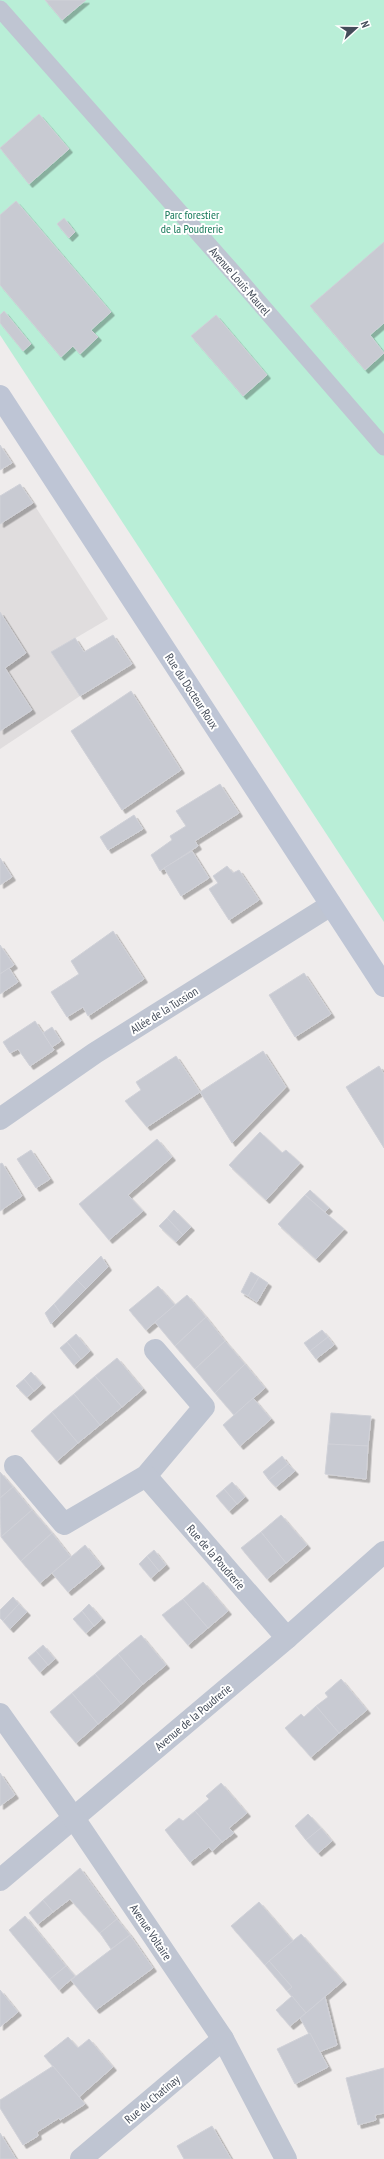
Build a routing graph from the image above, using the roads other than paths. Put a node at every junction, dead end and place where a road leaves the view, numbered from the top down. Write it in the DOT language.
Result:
graph roads {
  1 [pos="0,9"];
  2 [pos="0,396"];
  3 [pos="384,447"];
  4 [pos="331,904"];
  5 [pos="384,986"];
  6 [pos="3,1110"];
  7 [pos="155,1350"];
  8 [pos="15,1466"];
  9 [pos="146,1476"];
  10 [pos="384,1552"];
  11 [pos="287,1638"];
  12 [pos="0,1714"];
  13 [pos="73,1817"];
  14 [pos="0,1880"];
  15 [pos="223,2039"];
  16 [pos="81,2159"];
  17 [pos="286,2159"];
  1 -- 3 [label="lane, Avenue Louis Maurel"];
  2 -- 4 [label="main road, Rue du Docteur Roux"];
  4 -- 5 [label="main road, Rue du Docteur Roux"];
  4 -- 6 [label="street, Allée de la Tussion"];
  7 -- 9 [label="street"];
  8 -- 9 [label="street"];
  9 -- 11 [label="street, Rue de la Poudrerie"];
  10 -- 11 [label="street, Avenue de la Poudrerie"];
  11 -- 13 [label="street, Avenue de la Poudrerie"];
  12 -- 13 [label="street, Avenue Voltaire"];
  13 -- 14 [label="street, Avenue de la Poudrerie"];
  13 -- 15 [label="street, Avenue Voltaire"];
  15 -- 16 [label="street, Rue du Chatinay"];
  15 -- 17 [label="street, Avenue Voltaire"];
}
